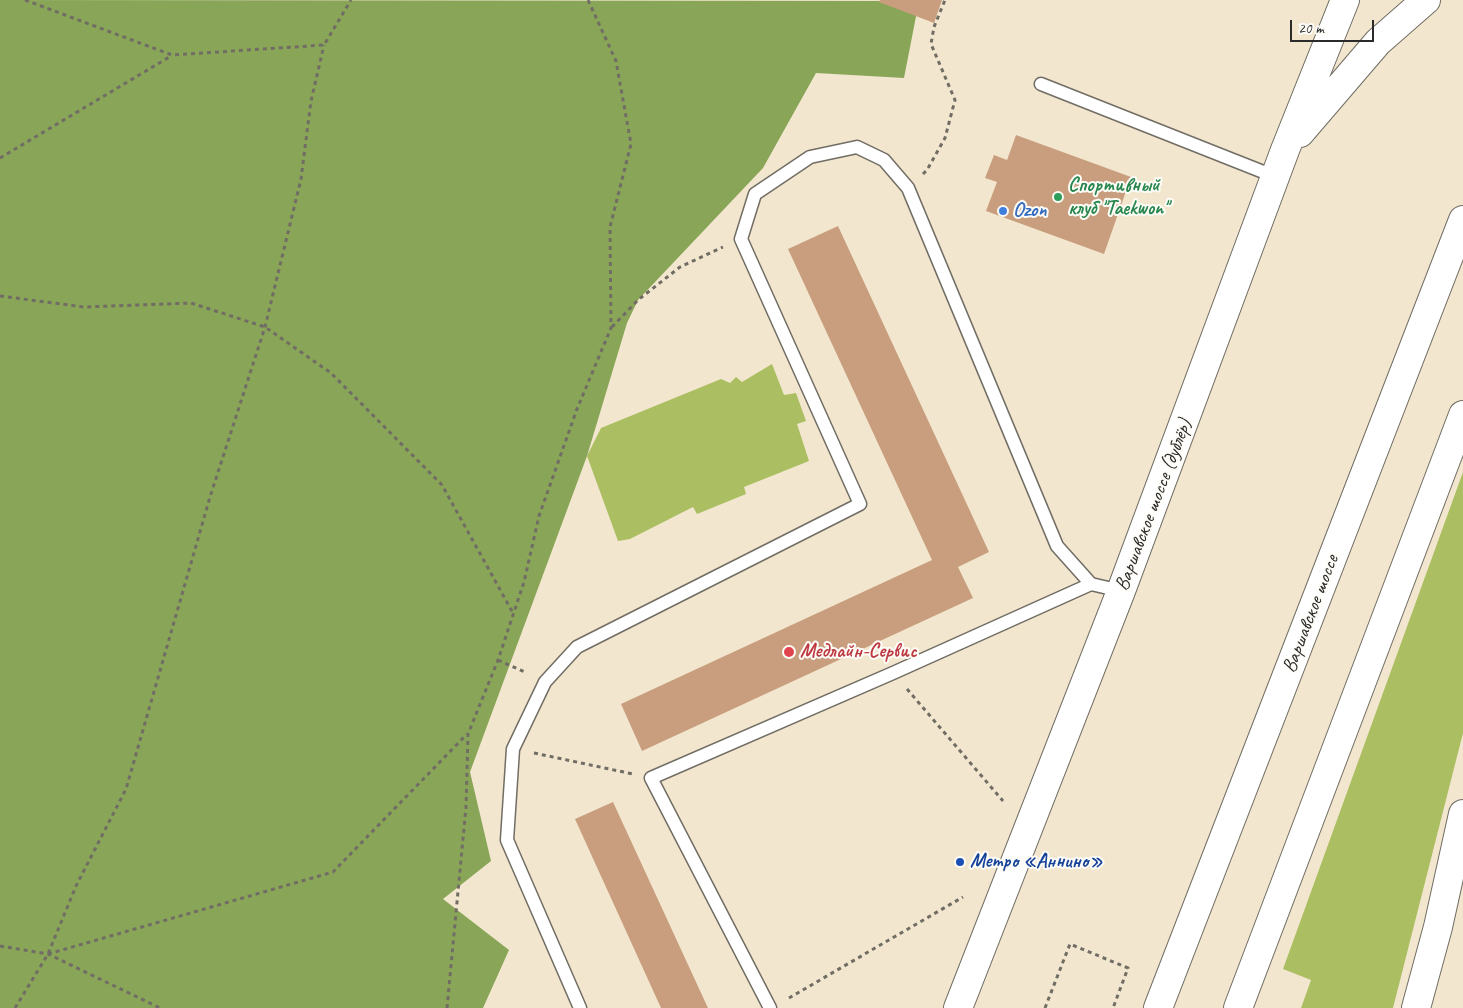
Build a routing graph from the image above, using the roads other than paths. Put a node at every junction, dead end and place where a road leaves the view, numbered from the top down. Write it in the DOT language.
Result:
graph roads {
  1 [pos="1345,0"];
  2 [pos="1426,0"];
  3 [pos="1041,84"];
  4 [pos="1285,150"];
  5 [pos="1276,177"];
  6 [pos="1463,220"];
  7 [pos="1463,415"];
  8 [pos="1091,584"];
  9 [pos="1121,591"];
  10 [pos="1463,814"];
  11 [pos="580,1008"];
  12 [pos="770,1008"];
  13 [pos="958,1008"];
  14 [pos="1158,1008"];
  15 [pos="1238,1008"];
  16 [pos="1416,1008"];
  1 -- 4 [label="main road, Варшавское шоссе (дублёр)"];
  2 -- 4 [label="main road"];
  3 -- 5 [label="lane"];
  4 -- 5 [label="main road, Варшавское шоссе (дублёр)"];
  5 -- 9 [label="main road, Варшавское шоссе (дублёр)"];
  6 -- 14 [label="main road, Варшавское шоссе"];
  7 -- 15 [label="main road"];
  8 -- 9 [label="lane"];
  8 -- 11 [label="lane"];
  8 -- 12 [label="lane"];
  9 -- 13 [label="main road, Варшавское шоссе (дублёр)"];
  10 -- 16 [label="main road"];
}
